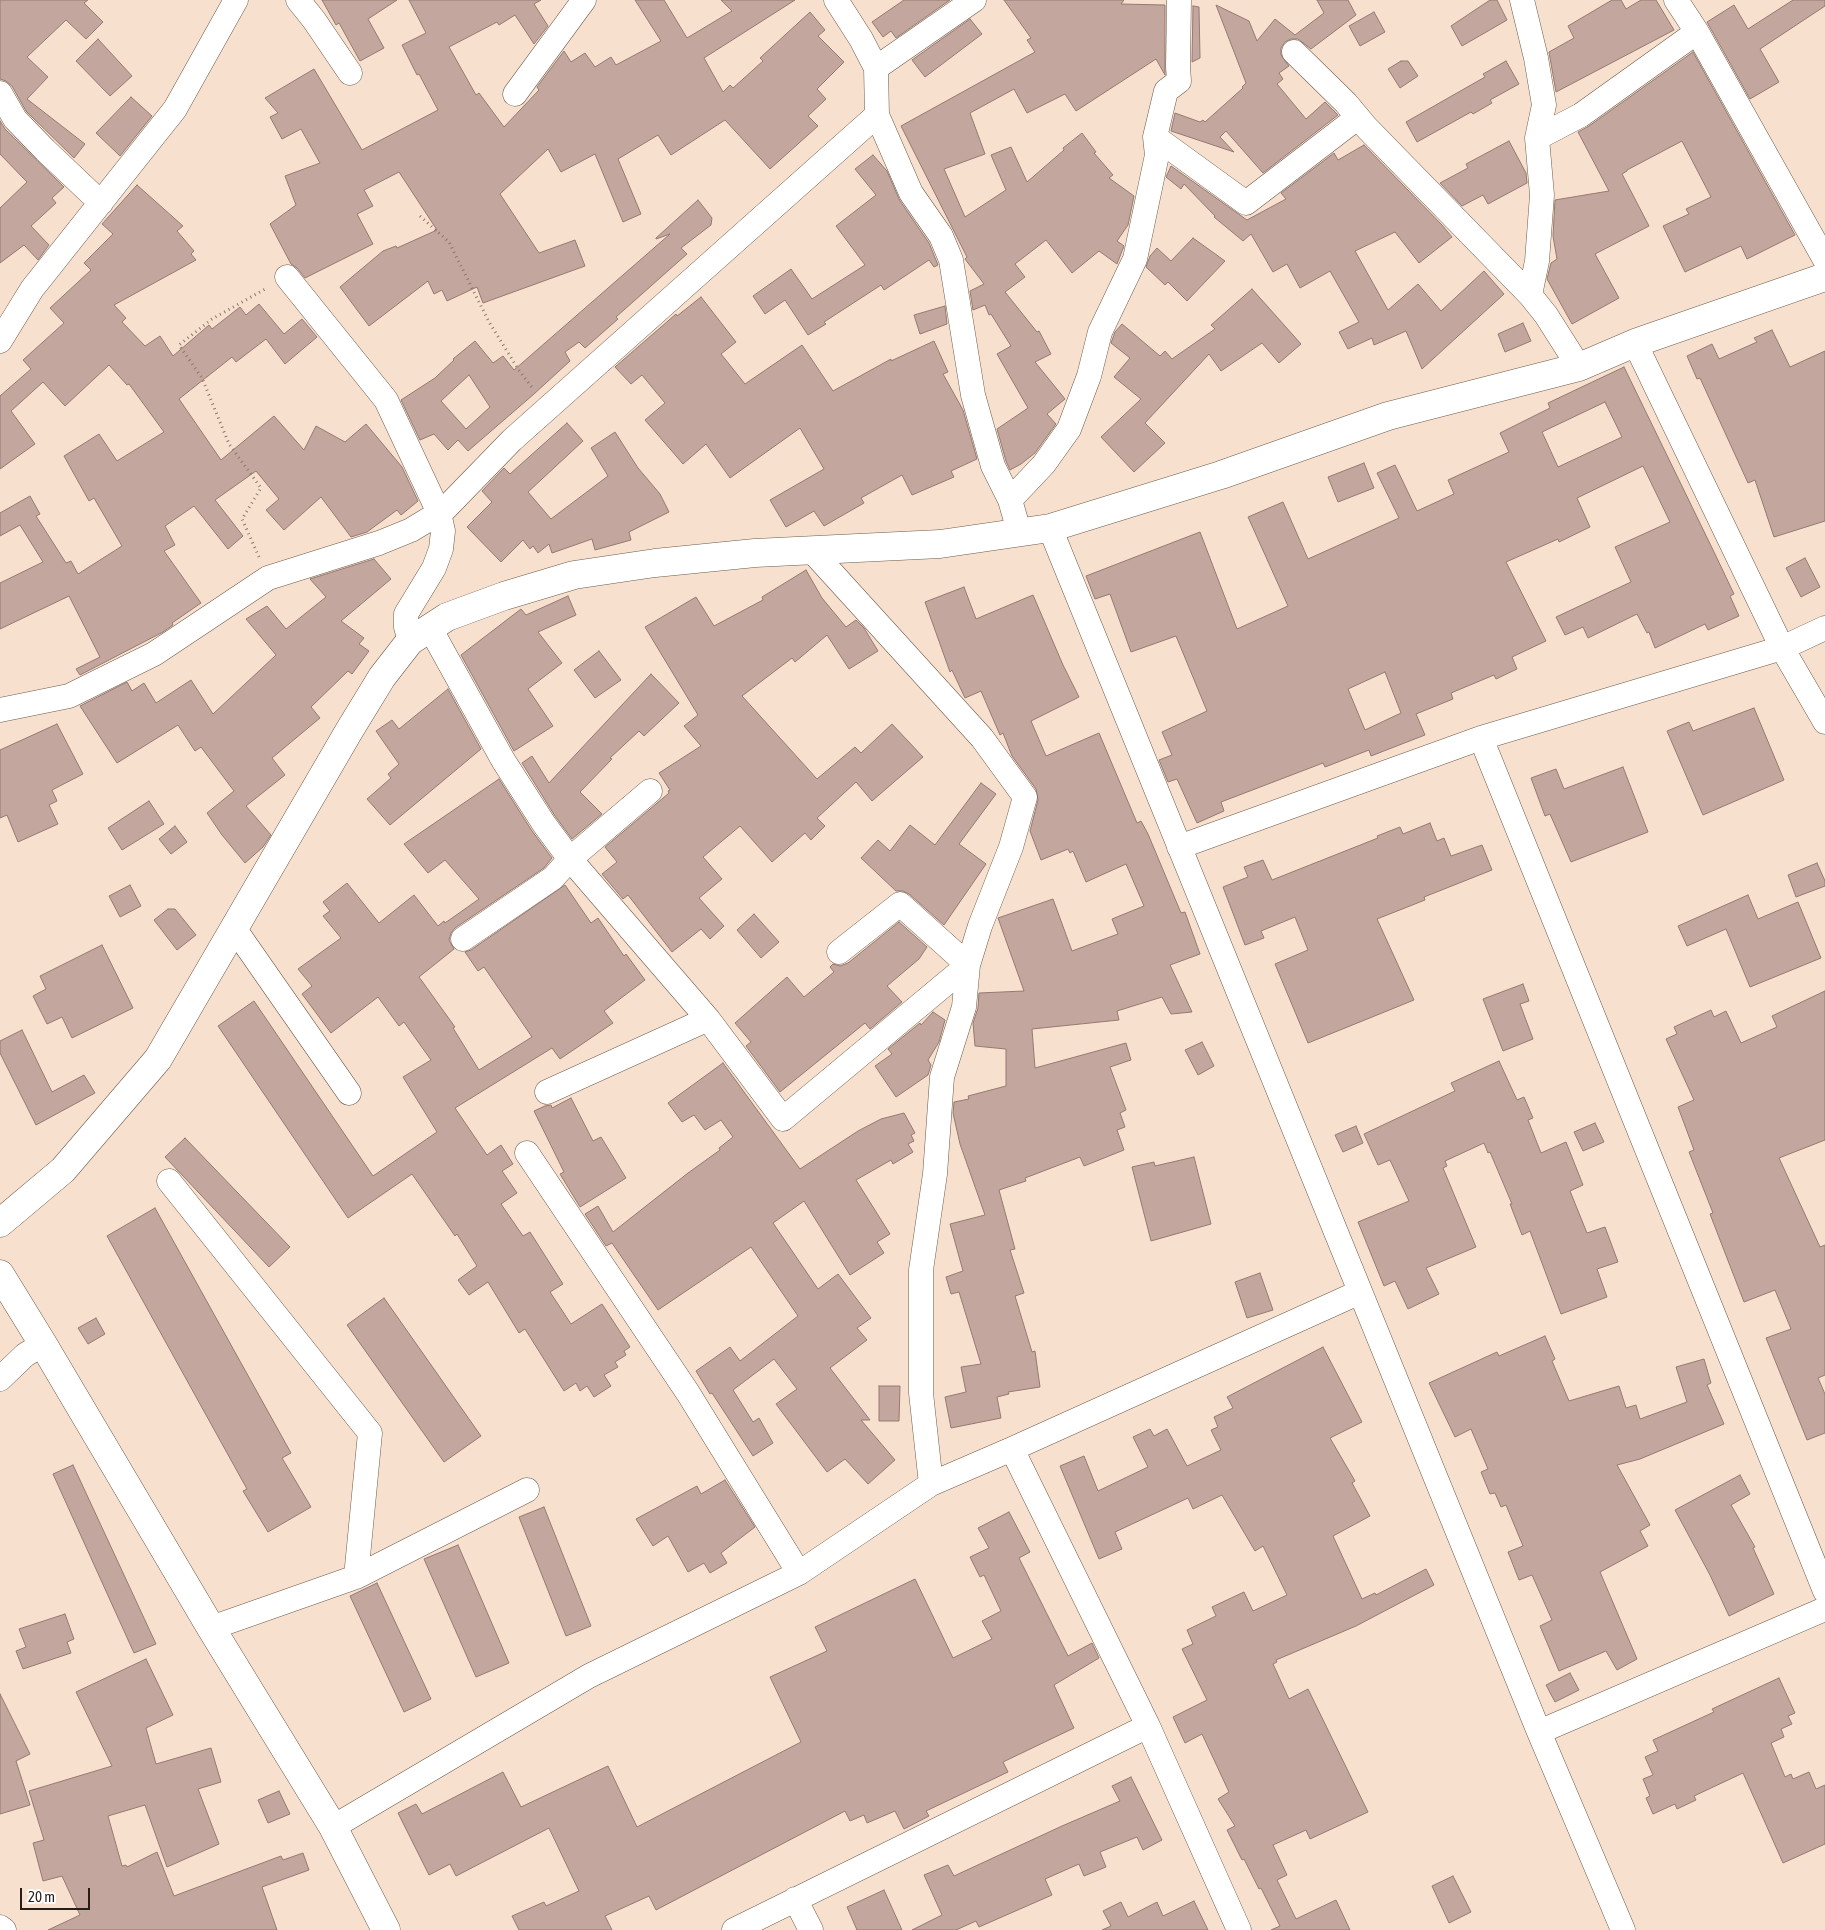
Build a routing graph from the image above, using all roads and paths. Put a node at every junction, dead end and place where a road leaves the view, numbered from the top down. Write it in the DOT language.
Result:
graph roads {
  1 [pos="236,0"];
  2 [pos="298,0"];
  3 [pos="584,0"];
  4 [pos="836,0"];
  5 [pos="974,0"];
  6 [pos="1179,0"];
  7 [pos="1522,0"];
  8 [pos="1676,0"];
  9 [pos="1697,32"];
  10 [pos="1294,52"];
  11 [pos="876,68"];
  12 [pos="350,73"];
  13 [pos="0,93"];
  14 [pos="516,94"];
  15 [pos="877,115"];
  16 [pos="1357,118"];
  17 [pos="1154,137"];
  18 [pos="1537,138"];
  19 [pos="101,202"];
  20 [pos="420,216"];
  21 [pos="1825,260"];
  22 [pos="287,277"];
  23 [pos="1825,277"];
  24 [pos="1530,295"];
  25 [pos="0,341"];
  26 [pos="1635,343"];
  27 [pos="1579,367"];
  28 [pos="548,408"];
  29 [pos="1010,500"];
  30 [pos="439,513"];
  31 [pos="1050,528"];
  32 [pos="1019,531"];
  33 [pos="812,551"];
  34 [pos="268,578"];
  35 [pos="1825,628"];
  36 [pos="420,634"];
  37 [pos="1782,648"];
  38 [pos="0,710"];
  39 [pos="1825,722"];
  40 [pos="1481,738"];
  41 [pos="650,791"];
  42 [pos="1180,847"];
  43 [pos="570,859"];
  44 [pos="234,928"];
  45 [pos="463,939"];
  46 [pos="839,952"];
  47 [pos="968,966"];
  48 [pos="708,1019"];
  49 [pos="547,1092"];
  50 [pos="349,1093"];
  51 [pos="527,1153"];
  52 [pos="169,1181"];
  53 [pos="0,1224"];
  54 [pos="0,1274"];
  55 [pos="1360,1292"];
  56 [pos="43,1344"];
  57 [pos="0,1379"];
  58 [pos="1012,1449"];
  59 [pos="931,1484"];
  60 [pos="527,1490"];
  61 [pos="799,1573"];
  62 [pos="356,1577"];
  63 [pos="1825,1591"];
  64 [pos="1825,1609"];
  65 [pos="211,1628"];
  66 [pos="1148,1726"];
  67 [pos="1539,1732"];
  68 [pos="333,1827"];
  69 [pos="795,1899"];
  70 [pos="0,1927"];
  71 [pos="4,1930"];
  72 [pos="386,1930"];
  73 [pos="734,1930"];
  74 [pos="811,1930"];
  75 [pos="1240,1930"];
  76 [pos="1623,1930"];
  1 -- 19 [label="street"];
  2 -- 12 [label="street"];
  3 -- 14 [label="street"];
  4 -- 11 [label="street"];
  5 -- 11 [label="street"];
  6 -- 17 [label="street"];
  7 -- 18 [label="street"];
  8 -- 9 [label="street"];
  9 -- 18 [label="street"];
  9 -- 21 [label="street"];
  10 -- 16 [label="street"];
  11 -- 15 [label="street"];
  13 -- 19 [label="street"];
  15 -- 28 [label="street"];
  15 -- 29 [label="street"];
  16 -- 17 [label="street"];
  16 -- 24 [label="street"];
  17 -- 29 [label="street"];
  18 -- 24 [label="street"];
  19 -- 25 [label="street"];
  20 -- 28 [label="path"];
  22 -- 30 [label="street"];
  22 -- 34 [label="path"];
  23 -- 26 [label="street"];
  24 -- 27 [label="street"];
  26 -- 27 [label="street"];
  26 -- 37 [label="street"];
  27 -- 31 [label="street"];
  28 -- 30 [label="street"];
  29 -- 32 [label="street"];
  30 -- 34 [label="street"];
  30 -- 36 [label="street"];
  31 -- 32 [label="street"];
  31 -- 42 [label="street"];
  32 -- 33 [label="street"];
  33 -- 36 [label="street"];
  33 -- 47 [label="street"];
  34 -- 38 [label="street"];
  35 -- 37 [label="street"];
  36 -- 43 [label="street"];
  36 -- 44 [label="street"];
  37 -- 39 [label="street"];
  37 -- 40 [label="street"];
  40 -- 42 [label="street"];
  40 -- 63 [label="street"];
  41 -- 43 [label="street"];
  42 -- 55 [label="street"];
  43 -- 45 [label="street"];
  43 -- 48 [label="street"];
  44 -- 50 [label="street"];
  44 -- 53 [label="street"];
  46 -- 47 [label="street"];
  47 -- 48 [label="street"];
  47 -- 59 [label="street"];
  48 -- 49 [label="street"];
  51 -- 61 [label="street"];
  52 -- 62 [label="street"];
  54 -- 56 [label="street"];
  55 -- 58 [label="street"];
  55 -- 67 [label="street"];
  56 -- 57 [label="street"];
  56 -- 65 [label="street"];
  58 -- 59 [label="street"];
  58 -- 66 [label="street"];
  59 -- 61 [label="street"];
  60 -- 62 [label="street"];
  61 -- 68 [label="street"];
  62 -- 65 [label="street"];
  64 -- 67 [label="street"];
  65 -- 68 [label="street"];
  66 -- 69 [label="street"];
  66 -- 75 [label="street"];
  67 -- 76 [label="street"];
  68 -- 72 [label="street"];
  69 -- 73 [label="street"];
  69 -- 74 [label="street"];
  70 -- 71 [label="street"];
}
